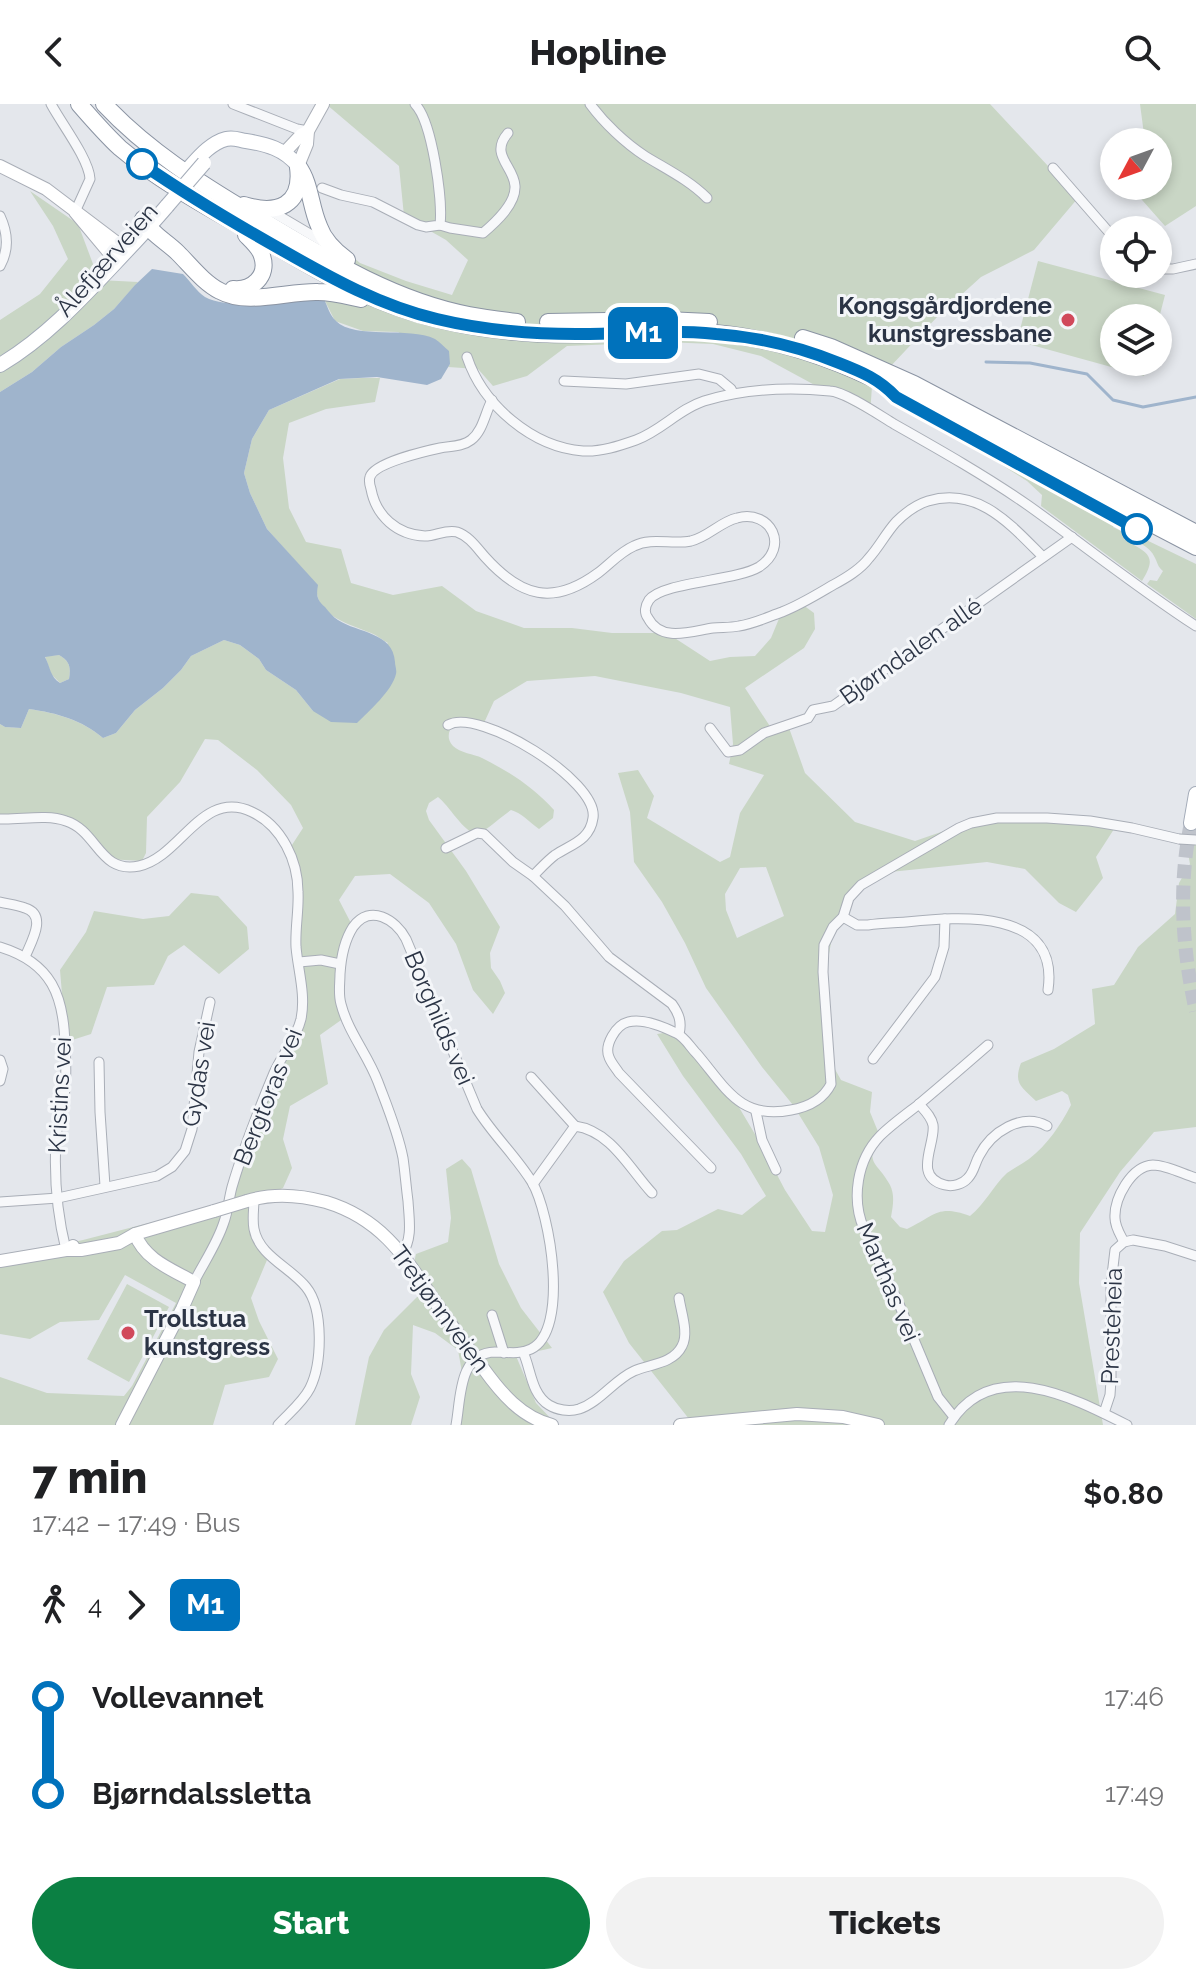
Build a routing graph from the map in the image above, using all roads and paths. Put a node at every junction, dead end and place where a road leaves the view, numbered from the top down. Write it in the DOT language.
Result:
graph roads {
  1 [pos="51,104"];
  2 [pos="79,104"];
  3 [pos="104,104"];
  4 [pos="235,104"];
  5 [pos="323,104"];
  6 [pos="415,104"];
  7 [pos="590,104"];
  8 [pos="308,131"];
  9 [pos="508,133"];
  10 [pos="284,153"];
  11 [pos="0,166"];
  12 [pos="298,166"];
  13 [pos="1053,168"];
  14 [pos="322,188"];
  15 [pos="225,198"];
  16 [pos="707,198"];
  17 [pos="269,210"];
  18 [pos="75,212"];
  19 [pos="0,216"];
  20 [pos="222,216"];
  21 [pos="149,222"];
  22 [pos="1100,222"];
  23 [pos="440,225"];
  24 [pos="332,247"];
  25 [pos="118,252"];
  26 [pos="1196,264"];
  27 [pos="0,266"];
  28 [pos="1172,269"];
  29 [pos="384,287"];
  30 [pos="403,309"];
  31 [pos="467,357"];
  32 [pos="0,365"];
  33 [pos="564,381"];
  34 [pos="733,393"];
  35 [pos="492,400"];
  36 [pos="1196,533"];
  37 [pos="1072,537"];
  38 [pos="1196,547"];
  39 [pos="1043,557"];
  40 [pos="1196,626"];
  41 [pos="448,725"];
  42 [pos="710,728"];
  43 [pos="1196,794"];
  44 [pos="1196,806"];
  45 [pos="0,819"];
  46 [pos="1196,840"];
  47 [pos="446,848"];
  48 [pos="533,876"];
  49 [pos="0,902"];
  50 [pos="843,917"];
  51 [pos="945,919"];
  52 [pos="0,947"];
  53 [pos="25,957"];
  54 [pos="299,962"];
  55 [pos="340,964"];
  56 [pos="1048,990"];
  57 [pos="210,1002"];
  58 [pos="679,1034"];
  59 [pos="988,1045"];
  60 [pos="873,1059"];
  61 [pos="0,1060"];
  62 [pos="99,1062"];
  63 [pos="531,1077"];
  64 [pos="0,1081"];
  65 [pos="919,1104"];
  66 [pos="756,1112"];
  67 [pos="575,1126"];
  68 [pos="1047,1126"];
  69 [pos="711,1168"];
  70 [pos="776,1170"];
  71 [pos="1196,1178"];
  72 [pos="533,1184"];
  73 [pos="105,1186"];
  74 [pos="652,1193"];
  75 [pos="58,1198"];
  76 [pos="250,1200"];
  77 [pos="0,1202"];
  78 [pos="135,1234"];
  79 [pos="1124,1242"];
  80 [pos="66,1250"];
  81 [pos="402,1254"];
  82 [pos="1196,1256"];
  83 [pos="0,1261"];
  84 [pos="194,1282"];
  85 [pos="679,1298"];
  86 [pos="492,1315"];
  87 [pos="523,1352"];
  88 [pos="504,1353"];
  89 [pos="475,1358"];
  90 [pos="1104,1413"];
  91 [pos="952,1421"];
  92 [pos="122,1425"];
  93 [pos="278,1425"];
  94 [pos="456,1425"];
  95 [pos="552,1425"];
  96 [pos="680,1425"];
  97 [pos="878,1425"];
  98 [pos="1127,1425"];
  1 -- 18 [label="street"];
  2 -- 20 [label="highway"];
  3 -- 15 [label="highway"];
  4 -- 8 [label="street"];
  5 -- 8 [label="street"];
  6 -- 23 [label="street"];
  7 -- 16 [label="street"];
  8 -- 10 [label="street"];
  8 -- 12 [label="street"];
  9 -- 23 [label="street"];
  10 -- 12 [label="main road, Ålefjærveien"];
  10 -- 21 [label="main road, Ålefjærveien, bridge"];
  11 -- 18 [label="street"];
  12 -- 17 [label="highway"];
  12 -- 24 [label="highway"];
  13 -- 22 [label="street"];
  14 -- 23 [label="street"];
  15 -- 17 [label="highway"];
  15 -- 29 [label="highway"];
  17 -- 24 [label="street"];
  18 -- 25 [label="street"];
  19 -- 27 [label="street"];
  20 -- 21 [label="highway"];
  20 -- 30 [label="highway"];
  21 -- 25 [label="main road, Ålefjærveien"];
  21 -- 30 [label="highway"];
  24 -- 29 [label="highway"];
  25 -- 32 [label="main road, Ålefjærveien"];
  26 -- 28 [label="street"];
  29 -- 36 [label="highway"];
  30 -- 38 [label="highway"];
  31 -- 35 [label="street"];
  33 -- 34 [label="street"];
  34 -- 35 [label="street"];
  34 -- 37 [label="street"];
  35 -- 39 [label="street"];
  37 -- 39 [label="street, Bjørndalen allé"];
  37 -- 40 [label="street"];
  39 -- 42 [label="street, Bjørndalen allé"];
  41 -- 48 [label="street"];
  43 -- 44 [label="main road"];
  45 -- 54 [label="street, Bergtoras vei"];
  46 -- 50 [label="street, bridge"];
  47 -- 48 [label="street"];
  48 -- 58 [label="street"];
  49 -- 53 [label="street"];
  50 -- 51 [label="street"];
  50 -- 66 [label="street"];
  51 -- 56 [label="street"];
  51 -- 60 [label="street"];
  52 -- 53 [label="street, Kristins vei"];
  53 -- 75 [label="street, Kristins vei"];
  54 -- 55 [label="street"];
  54 -- 84 [label="street, Bergtoras vei"];
  55 -- 72 [label="street, Borghilds vei"];
  55 -- 81 [label="street, Borghilds vei"];
  57 -- 73 [label="street, Gydas vei"];
  58 -- 66 [label="street"];
  58 -- 69 [label="street"];
  59 -- 65 [label="street, Marthas vei"];
  61 -- 64 [label="street"];
  62 -- 73 [label="street"];
  63 -- 67 [label="street"];
  65 -- 68 [label="street"];
  65 -- 91 [label="street, Marthas vei"];
  66 -- 70 [label="street"];
  67 -- 72 [label="street"];
  67 -- 74 [label="street"];
  71 -- 79 [label="street, Presteheia"];
  72 -- 87 [label="street, Borghilds vei"];
  73 -- 75 [label="street, Gydas vei"];
  75 -- 77 [label="street"];
  75 -- 80 [label="street, Kristins vei"];
  76 -- 78 [label="street, Tretjønnveien, bridge"];
  76 -- 81 [label="street, Tretjønnveien"];
  76 -- 93 [label="street"];
  78 -- 80 [label="street, Tretjønnveien"];
  78 -- 84 [label="street"];
  79 -- 82 [label="street, Presteheia"];
  79 -- 90 [label="street, Presteheia"];
  80 -- 83 [label="street, Tretjønnveien"];
  81 -- 89 [label="street, Tretjønnveien"];
  84 -- 92 [label="street, Bergtoras vei"];
  85 -- 87 [label="street"];
  86 -- 88 [label="street"];
  87 -- 88 [label="street"];
  88 -- 89 [label="street"];
  89 -- 94 [label="street"];
  89 -- 95 [label="street, Tretjønnveien"];
  90 -- 91 [label="street, Presteheia"];
  90 -- 98 [label="street, Presteheia"];
  96 -- 97 [label="street"];
}
